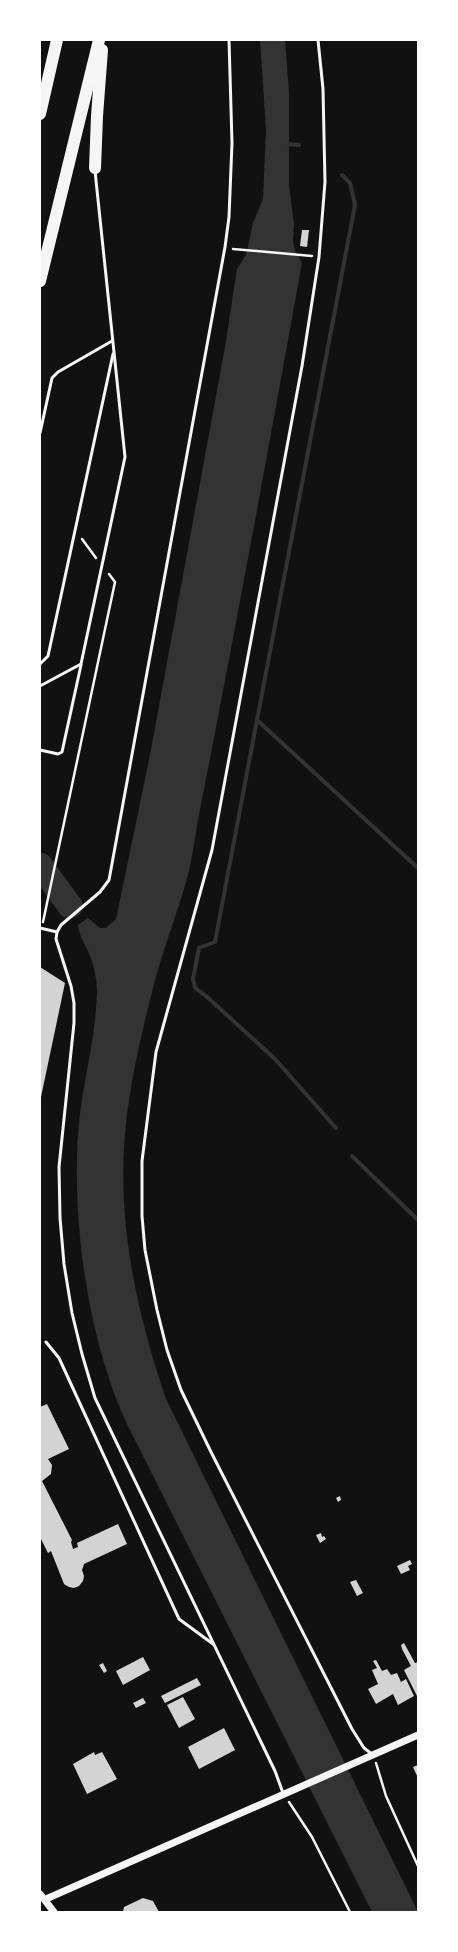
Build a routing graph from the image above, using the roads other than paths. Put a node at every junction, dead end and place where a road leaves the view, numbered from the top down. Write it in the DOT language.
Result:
graph roads {
  1 [pos="57,40"];
  2 [pos="99,40"];
  3 [pos="103,40"];
  4 [pos="229,40"];
  5 [pos="318,40"];
  6 [pos="40,114"];
  7 [pos="95,168"];
  8 [pos="40,281"];
  9 [pos="112,341"];
  10 [pos="113,351"];
  11 [pos="40,433"];
  12 [pos="40,664"];
  13 [pos="81,664"];
  14 [pos="40,686"];
  15 [pos="40,750"];
  16 [pos="40,928"];
  17 [pos="57,932"];
  18 [pos="46,1342"];
  19 [pos="214,1645"];
  20 [pos="418,1735"];
  21 [pos="372,1754"];
  22 [pos="284,1794"];
  23 [pos="40,1894"];
  24 [pos="46,1900"];
  25 [pos="54,1912"];
  1 -- 6 [label="highway"];
  2 -- 8 [label="highway"];
  3 -- 7 [label="highway"];
  4 -- 17 [label="lane"];
  5 -- 21 [label="lane"];
  7 -- 9 [label="lane"];
  9 -- 10 [label="lane"];
  9 -- 11 [label="lane"];
  10 -- 12 [label="lane"];
  10 -- 13 [label="lane"];
  13 -- 14 [label="lane"];
  13 -- 15 [label="lane"];
  16 -- 17 [label="lane"];
  17 -- 19 [label="lane"];
  18 -- 19 [label="lane"];
  19 -- 22 [label="lane"];
  20 -- 21 [label="street"];
  21 -- 22 [label="street"];
  22 -- 24 [label="street"];
  23 -- 24 [label="street"];
  24 -- 25 [label="street"];
}
